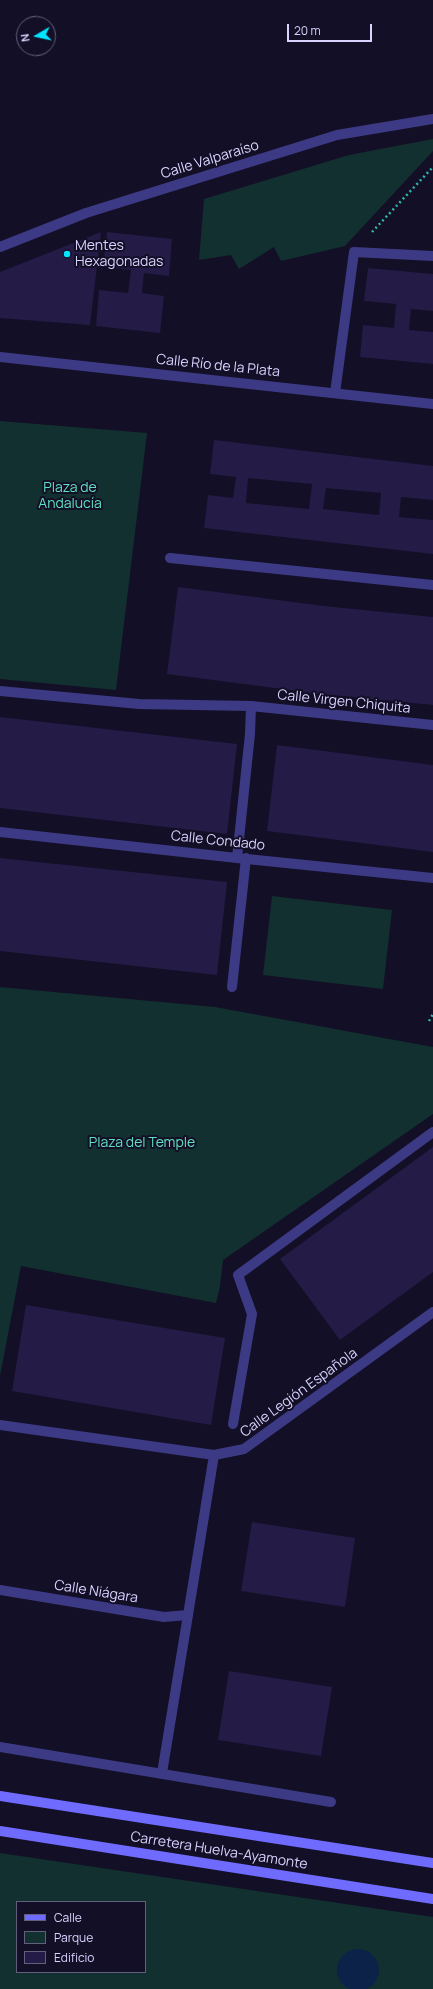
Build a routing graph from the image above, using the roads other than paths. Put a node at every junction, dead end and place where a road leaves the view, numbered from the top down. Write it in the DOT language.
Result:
graph roads {
  1 [pos="433,119"];
  2 [pos="0,247"];
  3 [pos="433,256"];
  4 [pos="0,357"];
  5 [pos="335,393"];
  6 [pos="433,404"];
  7 [pos="170,558"];
  8 [pos="433,585"];
  9 [pos="0,691"];
  10 [pos="251,706"];
  11 [pos="433,725"];
  12 [pos="0,832"];
  13 [pos="242,858"];
  14 [pos="433,878"];
  15 [pos="232,987"];
  16 [pos="433,1132"];
  17 [pos="433,1312"];
  18 [pos="233,1424"];
  19 [pos="0,1425"];
  20 [pos="214,1455"];
  21 [pos="0,1590"];
  22 [pos="188,1615"];
  23 [pos="0,1747"];
  24 [pos="162,1773"];
  25 [pos="0,1796"];
  26 [pos="331,1802"];
  27 [pos="0,1830"];
  28 [pos="433,1863"];
  29 [pos="433,1898"];
  1 -- 2 [label="street, Calle Valparaíso"];
  3 -- 5 [label="street"];
  4 -- 5 [label="street, Calle Río de la Plata"];
  5 -- 6 [label="street, Calle Río de la Plata"];
  7 -- 8 [label="street"];
  9 -- 10 [label="street"];
  10 -- 11 [label="street, Calle Virgen Chiquita"];
  10 -- 13 [label="street"];
  12 -- 13 [label="street, Calle Condado"];
  13 -- 14 [label="street, Calle Condado"];
  13 -- 15 [label="street"];
  16 -- 18 [label="street"];
  17 -- 20 [label="street, Calle Legión Española"];
  19 -- 20 [label="street, Calle Legión Española"];
  20 -- 22 [label="street"];
  21 -- 22 [label="street, Calle Niágara"];
  22 -- 24 [label="street"];
  23 -- 24 [label="street"];
  24 -- 26 [label="street"];
  25 -- 28 [label="main road, Carretera Huelva-Ayamonte"];
  27 -- 29 [label="main road, Carretera Huelva-Ayamonte"];
}
